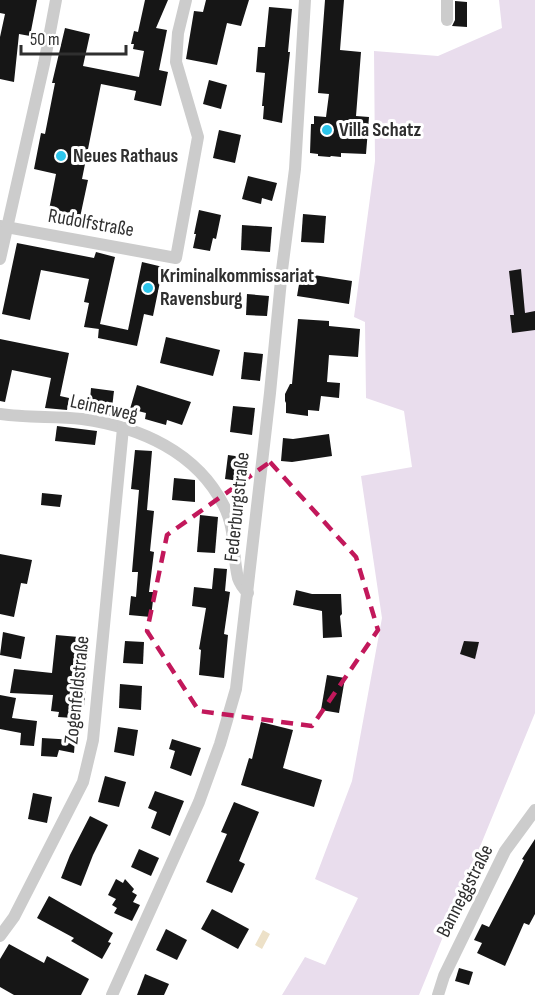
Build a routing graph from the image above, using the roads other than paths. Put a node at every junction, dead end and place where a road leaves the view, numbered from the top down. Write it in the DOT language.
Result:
graph roads {
  1 [pos="56,0"];
  2 [pos="186,0"];
  3 [pos="305,0"];
  4 [pos="447,0"];
  5 [pos="447,20"];
  6 [pos="4,227"];
  7 [pos="0,259"];
  8 [pos="0,414"];
  9 [pos="123,428"];
  10 [pos="248,594"];
  11 [pos="535,810"];
  12 [pos="0,936"];
  13 [pos="112,995"];
  14 [pos="438,995"];
  1 -- 6 [label="street"];
  2 -- 6 [label="street, Rudolfstraße"];
  3 -- 10 [label="street, Federburgstraße"];
  4 -- 5 [label="street"];
  6 -- 7 [label="street"];
  8 -- 9 [label="street, Leinerweg"];
  9 -- 10 [label="street, Leinerweg"];
  9 -- 12 [label="street, Zogenfeldstraße"];
  10 -- 13 [label="street, Federburgstraße"];
  11 -- 14 [label="street, Banneggstraße"];
}
